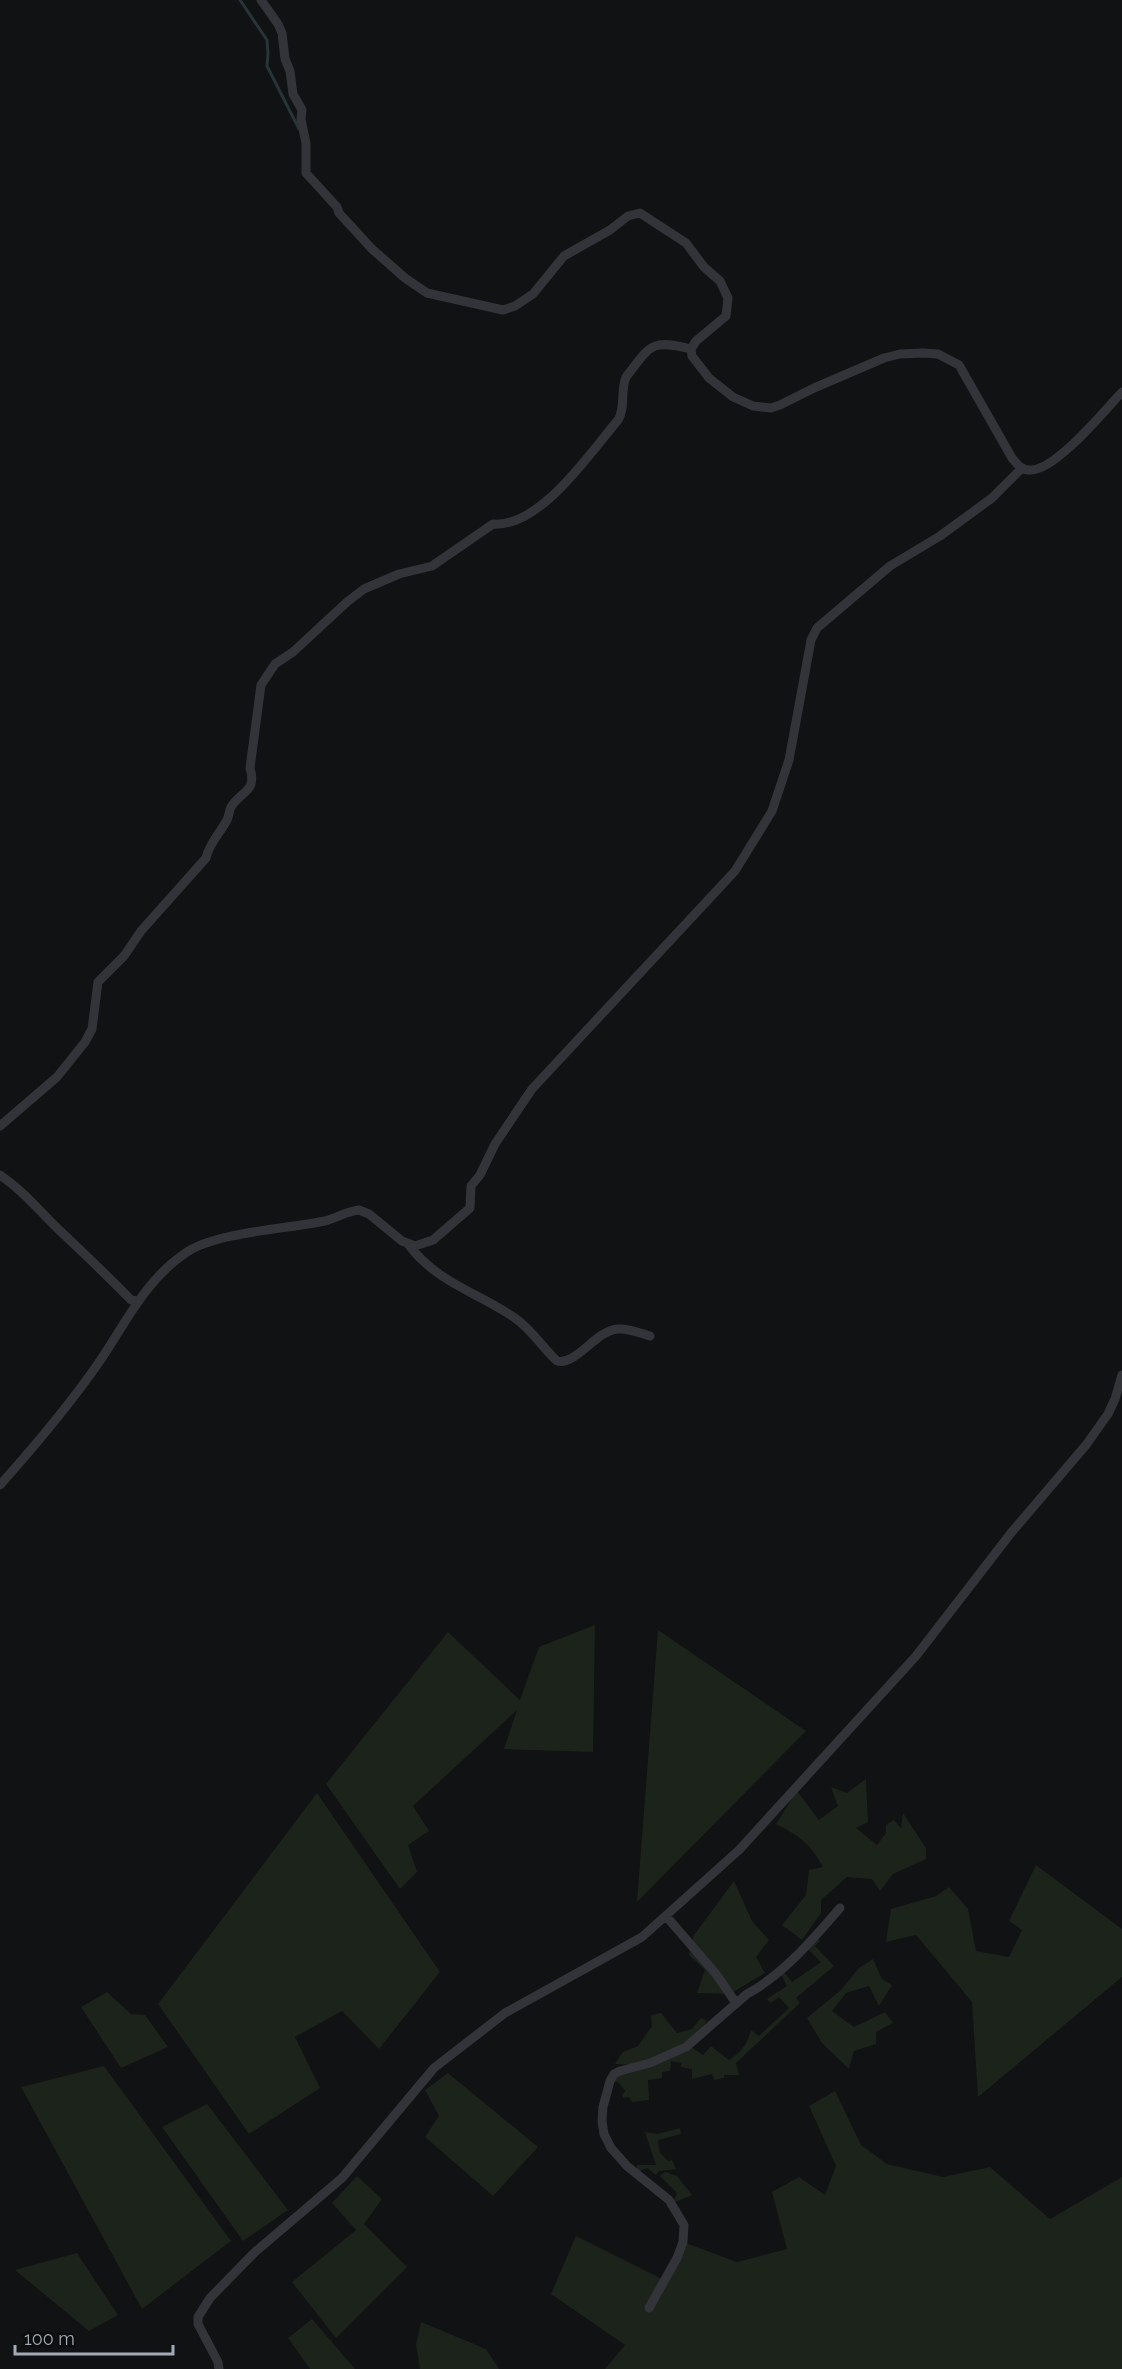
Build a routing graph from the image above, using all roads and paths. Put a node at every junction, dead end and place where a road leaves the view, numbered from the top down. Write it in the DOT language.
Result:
graph roads {
  1 [pos="261,0"];
  2 [pos="685,348"];
  3 [pos="1122,392"];
  4 [pos="1019,472"];
  5 [pos="0,1126"];
  6 [pos="0,1175"];
  7 [pos="408,1244"];
  8 [pos="137,1301"];
  9 [pos="650,1336"];
  10 [pos="1122,1375"];
  11 [pos="0,1485"];
  12 [pos="840,1908"];
  13 [pos="666,1916"];
  14 [pos="736,2003"];
  15 [pos="648,2308"];
  16 [pos="219,2369"];
  1 -- 2 [label="street"];
  2 -- 4 [label="street"];
  2 -- 5 [label="street"];
  3 -- 4 [label="street"];
  4 -- 7 [label="street"];
  6 -- 8 [label="street"];
  7 -- 8 [label="street"];
  7 -- 9 [label="street"];
  8 -- 11 [label="street"];
  10 -- 13 [label="street"];
  12 -- 14 [label="street"];
  13 -- 14 [label="street"];
  13 -- 16 [label="street"];
  14 -- 15 [label="street"];
}
